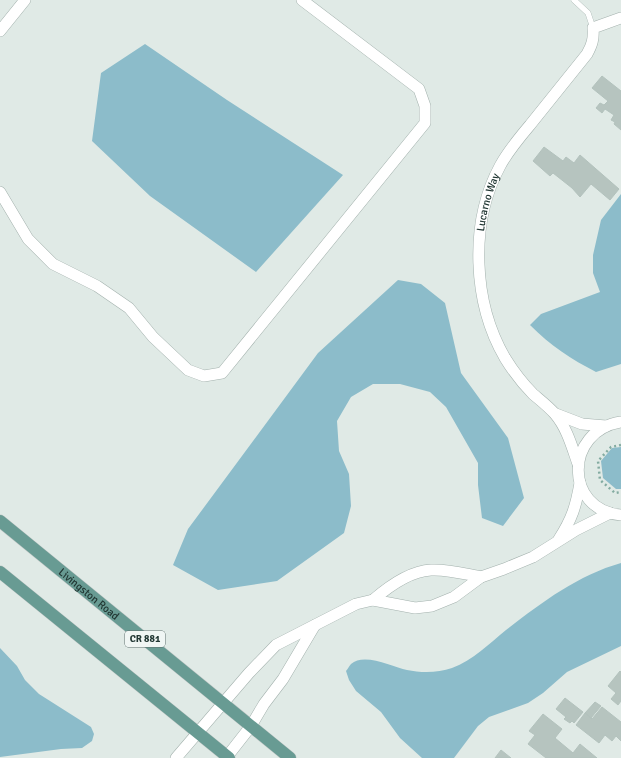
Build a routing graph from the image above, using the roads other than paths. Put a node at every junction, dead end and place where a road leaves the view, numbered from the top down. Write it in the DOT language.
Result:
graph roads {
  1 [pos="25,0"];
  2 [pos="302,0"];
  3 [pos="574,0"];
  4 [pos="621,18"];
  5 [pos="593,28"];
  6 [pos="0,31"];
  7 [pos="0,192"];
  8 [pos="556,414"];
  9 [pos="621,422"];
  10 [pos="606,426"];
  11 [pos="578,464"];
  12 [pos="580,482"];
  13 [pos="616,514"];
  14 [pos="0,521"];
  15 [pos="557,541"];
  16 [pos="0,572"];
  17 [pos="481,577"];
  18 [pos="374,600"];
  19 [pos="314,625"];
  20 [pos="223,703"];
  21 [pos="250,726"];
  22 [pos="198,733"];
  23 [pos="227,757"];
  24 [pos="176,758"];
  25 [pos="290,758"];
  1 -- 6 [label="street"];
  2 -- 7 [label="street"];
  3 -- 5 [label="lane"];
  4 -- 5 [label="street"];
  5 -- 8 [label="street, Lucarno Way"];
  8 -- 10 [label="street, Lucarno Way"];
  8 -- 11 [label="street, Lucarno Way"];
  9 -- 10 [label="street"];
  10 -- 11 [label="street"];
  11 -- 12 [label="street"];
  12 -- 13 [label="street"];
  12 -- 15 [label="street"];
  13 -- 15 [label="street"];
  14 -- 20 [label="main road, Livingston Road / CR 881"];
  15 -- 17 [label="street"];
  16 -- 22 [label="main road"];
  17 -- 18 [label="street"];
  17 -- 18 [label="street"];
  18 -- 19 [label="street"];
  19 -- 20 [label="street"];
  19 -- 21 [label="street"];
  20 -- 21 [label="main road, Livingston Road / CR 881"];
  20 -- 22 [label="street"];
  21 -- 23 [label="street"];
  21 -- 25 [label="main road, Livingston Road / CR 881"];
  22 -- 23 [label="main road"];
  22 -- 24 [label="street"];
}
